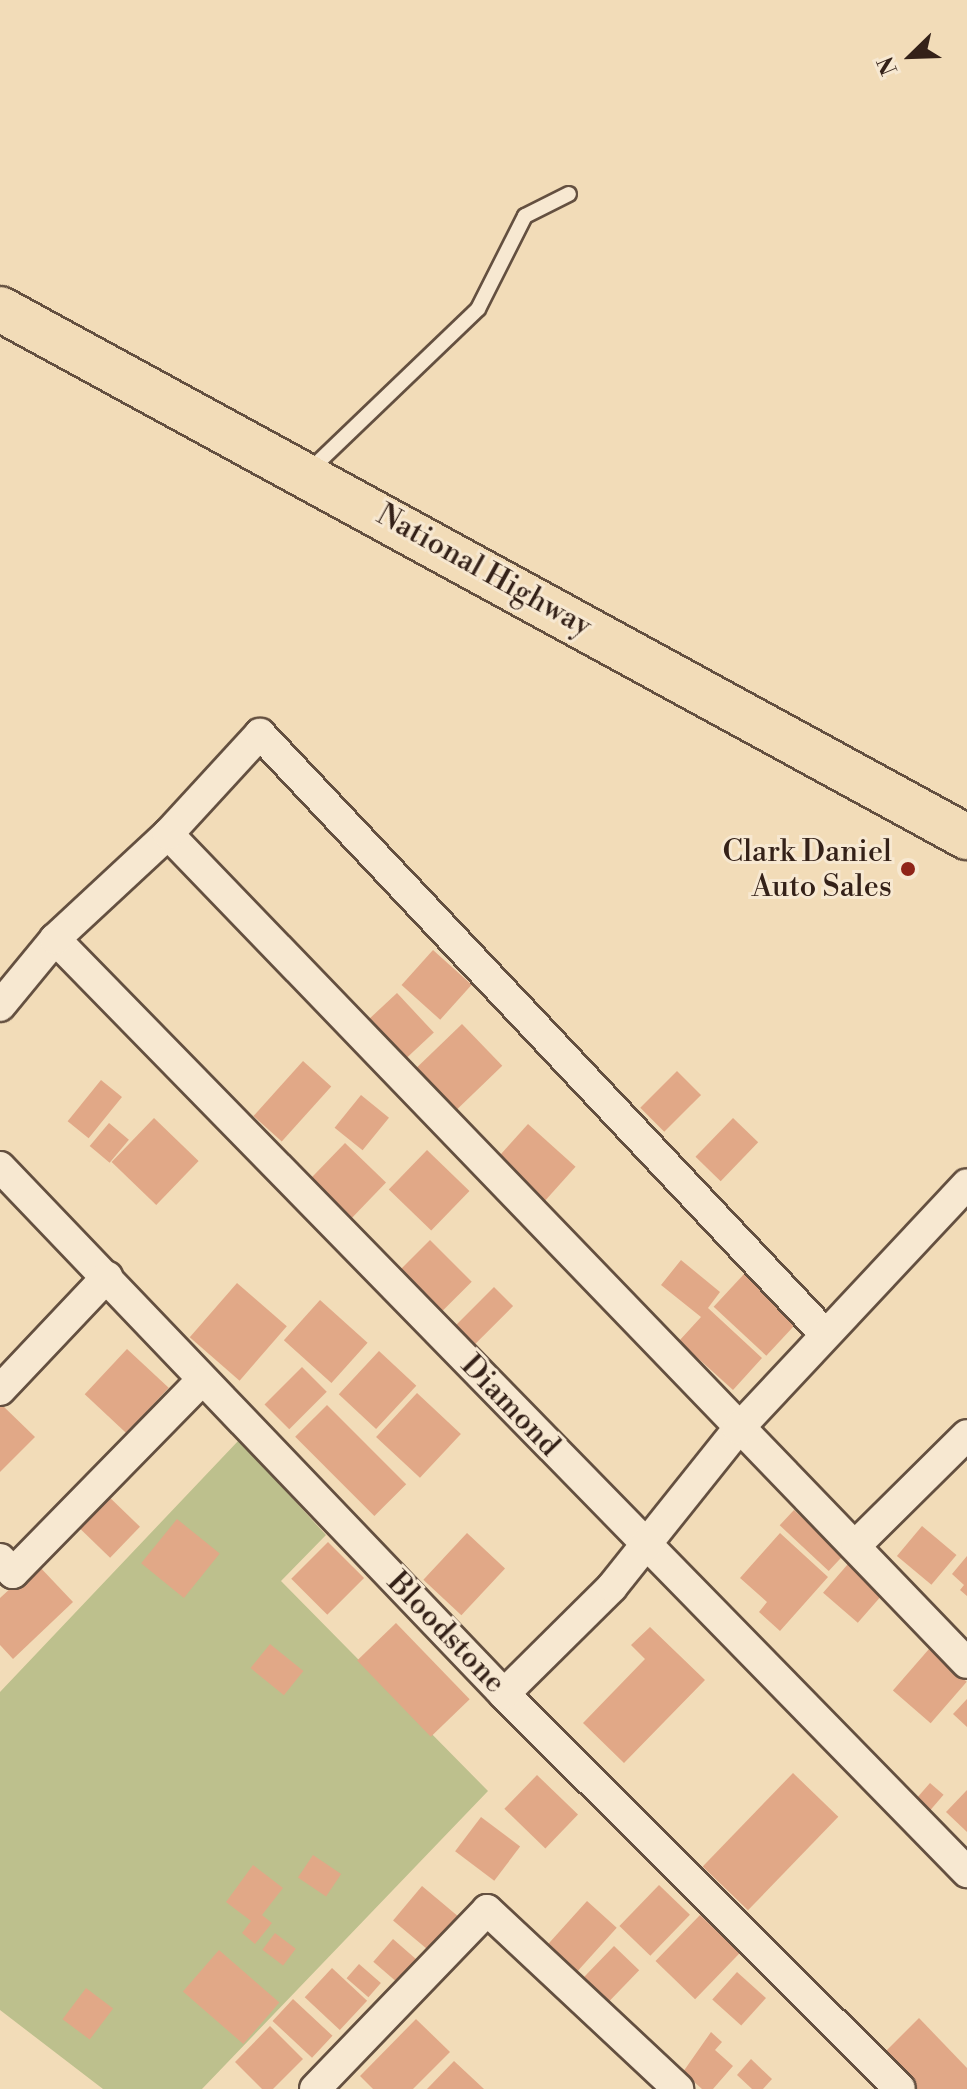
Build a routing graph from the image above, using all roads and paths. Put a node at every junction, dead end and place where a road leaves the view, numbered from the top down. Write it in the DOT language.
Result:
graph roads {
  1 [pos="569,194"];
  2 [pos="0,309"];
  3 [pos="307,474"];
  4 [pos="168,834"];
  5 [pos="967,837"];
  6 [pos="55,939"];
  7 [pos="0,1006"];
  8 [pos="0,1167"];
  9 [pos="967,1184"];
  10 [pos="107,1277"];
  11 [pos="825,1334"];
  12 [pos="202,1380"];
  13 [pos="0,1390"];
  14 [pos="738,1429"];
  15 [pos="967,1435"];
  16 [pos="645,1545"];
  17 [pos="856,1545"];
  18 [pos="0,1559"];
  19 [pos="965,1656"];
  20 [pos="504,1694"];
  21 [pos="967,1872"];
  22 [pos="315,2089"];
  23 [pos="678,2089"];
  24 [pos="900,2089"];
  1 -- 3 [label="lane"];
  2 -- 3 [label="main road, National Highway"];
  3 -- 5 [label="main road, National Highway"];
  4 -- 6 [label="street"];
  4 -- 11 [label="street"];
  4 -- 14 [label="street"];
  6 -- 7 [label="street"];
  6 -- 16 [label="street, Diamond"];
  8 -- 10 [label="street, Bloodstone"];
  9 -- 11 [label="street"];
  10 -- 12 [label="street, Bloodstone"];
  10 -- 13 [label="street"];
  11 -- 14 [label="street"];
  12 -- 18 [label="street"];
  12 -- 20 [label="street, Bloodstone"];
  14 -- 16 [label="street"];
  14 -- 17 [label="street"];
  15 -- 17 [label="street"];
  16 -- 20 [label="street"];
  16 -- 21 [label="street, Diamond"];
  17 -- 19 [label="street"];
  20 -- 24 [label="street, Bloodstone"];
  22 -- 23 [label="street"];
}
